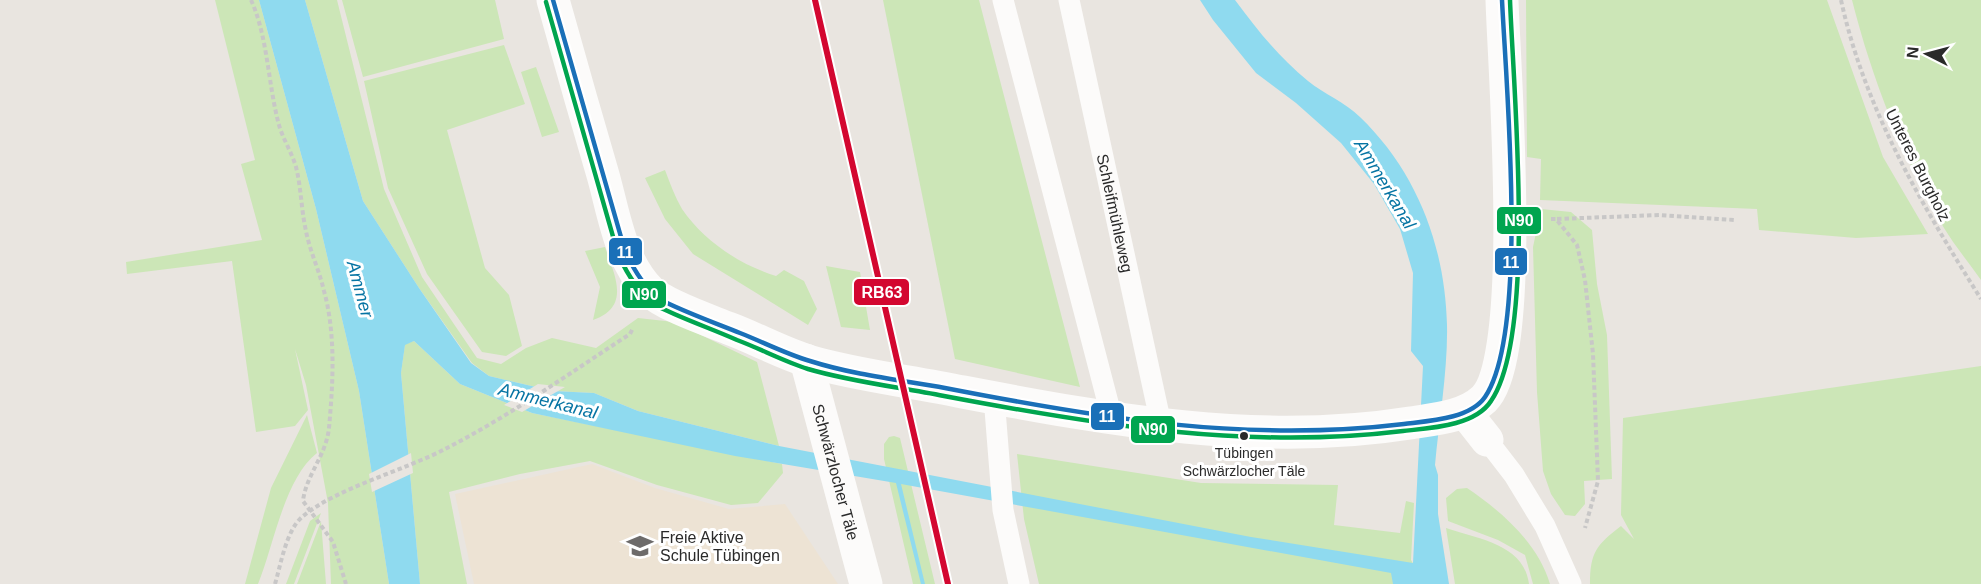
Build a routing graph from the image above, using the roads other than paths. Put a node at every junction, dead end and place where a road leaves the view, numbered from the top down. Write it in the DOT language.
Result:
graph roads {
  1 [pos="553,0"];
  2 [pos="1003,0"];
  3 [pos="1069,0"];
  4 [pos="1502,0"];
  5 [pos="806,360"];
  6 [pos="994,398"];
  7 [pos="1465,412"];
  8 [pos="1112,418"];
  9 [pos="1161,424"];
  10 [pos="1487,440"];
  11 [pos="866,584"];
  12 [pos="1019,584"];
  13 [pos="1571,584"];
  1 -- 5 [label="street"];
  2 -- 8 [label="lane"];
  3 -- 9 [label="lane, Schleifmühleweg"];
  4 -- 7 [label="street"];
  5 -- 6 [label="street"];
  5 -- 11 [label="street, Schwärzlocher Täle"];
  6 -- 8 [label="street"];
  6 -- 12 [label="lane"];
  7 -- 9 [label="street"];
  7 -- 10 [label="street"];
  8 -- 9 [label="street"];
  10 -- 13 [label="lane"];
}
